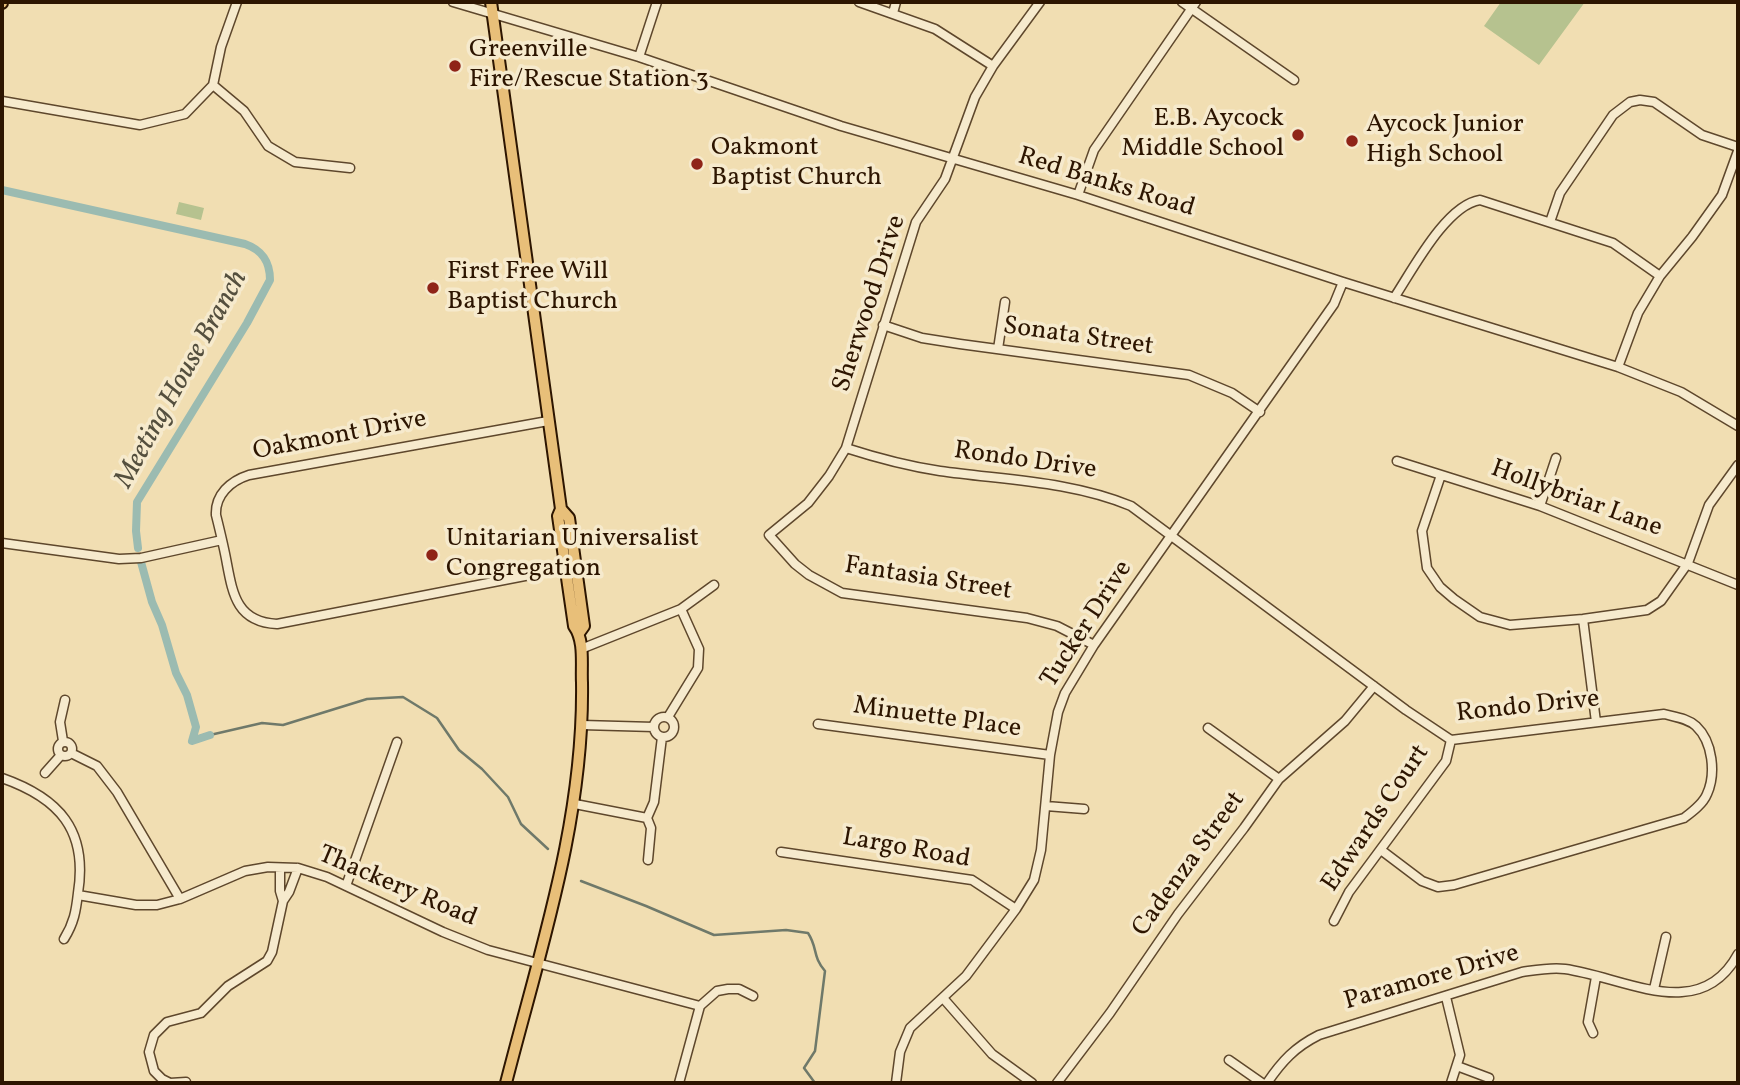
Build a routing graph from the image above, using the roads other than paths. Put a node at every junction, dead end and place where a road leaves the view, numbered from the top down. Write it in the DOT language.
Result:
graph roads {
  1 [pos="237,2"];
  2 [pos="453,2"];
  3 [pos="491,2"];
  4 [pos="657,2"];
  5 [pos="859,2"];
  6 [pos="896,2"];
  7 [pos="1040,2"];
  8 [pos="1182,2"];
  9 [pos="1194,5"];
  10 [pos="893,12"];
  11 [pos="493,14"];
  12 [pos="639,57"];
  13 [pos="993,66"];
  14 [pos="1294,79"];
  15 [pos="212,85"];
  16 [pos="2,101"];
  17 [pos="1738,149"];
  18 [pos="953,160"];
  19 [pos="350,168"];
  20 [pos="1078,195"];
  21 [pos="1550,222"];
  22 [pos="1660,276"];
  23 [pos="1343,282"];
  24 [pos="1394,298"];
  25 [pos="1005,302"];
  26 [pos="883,326"];
  27 [pos="998,349"];
  28 [pos="1618,367"];
  29 [pos="1260,412"];
  30 [pos="548,421"];
  31 [pos="1738,426"];
  32 [pos="846,448"];
  33 [pos="1556,458"];
  34 [pos="1397,460"];
  35 [pos="1738,465"];
  36 [pos="1441,475"];
  37 [pos="1540,506"];
  38 [pos="561,509"];
  39 [pos="559,521"];
  40 [pos="769,535"];
  41 [pos="1172,536"];
  42 [pos="222,540"];
  43 [pos="2,543"];
  44 [pos="574,551"];
  45 [pos="1688,563"];
  46 [pos="566,568"];
  47 [pos="714,584"];
  48 [pos="1738,584"];
  49 [pos="681,609"];
  50 [pos="1583,619"];
  51 [pos="583,621"];
  52 [pos="579,633"];
  53 [pos="1094,645"];
  54 [pos="581,649"];
  55 [pos="1374,686"];
  56 [pos="65,700"];
  57 [pos="668,718"];
  58 [pos="1596,722"];
  59 [pos="818,724"];
  60 [pos="582,725"];
  61 [pos="654,727"];
  62 [pos="1209,728"];
  63 [pos="662,737"];
  64 [pos="1451,740"];
  65 [pos="64,741"];
  66 [pos="397,742"];
  67 [pos="71,753"];
  68 [pos="61,755"];
  69 [pos="1050,755"];
  70 [pos="45,773"];
  71 [pos="2,778"];
  72 [pos="1279,779"];
  73 [pos="575,804"];
  74 [pos="1046,806"];
  75 [pos="1084,809"];
  76 [pos="647,818"];
  77 [pos="1381,850"];
  78 [pos="781,852"];
  79 [pos="648,860"];
  80 [pos="280,867"];
  81 [pos="298,868"];
  82 [pos="346,886"];
  83 [pos="78,895"];
  84 [pos="180,899"];
  85 [pos="283,901"];
  86 [pos="1016,909"];
  87 [pos="1334,921"];
  88 [pos="1665,937"];
  89 [pos="64,939"];
  90 [pos="1738,954"];
  91 [pos="537,962"];
  92 [pos="1596,977"];
  93 [pos="1654,989"];
  94 [pos="753,996"];
  95 [pos="1446,997"];
  96 [pos="943,998"];
  97 [pos="700,1006"];
  98 [pos="1593,1034"];
  99 [pos="1229,1060"];
  100 [pos="1457,1066"];
  101 [pos="1489,1078"];
  102 [pos="186,1082"];
  103 [pos="506,1083"];
  104 [pos="680,1083"];
  105 [pos="896,1083"];
  106 [pos="1032,1083"];
  107 [pos="1057,1083"];
  108 [pos="1265,1083"];
  109 [pos="1451,1083"];
  1 -- 15 [label="street"];
  2 -- 11 [label="street, Red Banks Road"];
  3 -- 11 [label="main road"];
  4 -- 12 [label="street"];
  5 -- 10 [label="street"];
  6 -- 10 [label="street"];
  7 -- 13 [label="street, Sherwood Drive"];
  8 -- 9 [label="street"];
  9 -- 14 [label="street"];
  9 -- 20 [label="street"];
  10 -- 13 [label="street"];
  11 -- 12 [label="street, Red Banks Road"];
  11 -- 30 [label="main road"];
  12 -- 18 [label="street, Red Banks Road"];
  13 -- 18 [label="street, Sherwood Drive"];
  15 -- 16 [label="street"];
  15 -- 19 [label="street"];
  17 -- 21 [label="street"];
  17 -- 22 [label="street"];
  18 -- 20 [label="street, Red Banks Road"];
  18 -- 26 [label="street, Sherwood Drive"];
  20 -- 23 [label="street, Red Banks Road"];
  21 -- 22 [label="street"];
  21 -- 24 [label="street"];
  22 -- 28 [label="street"];
  23 -- 24 [label="street, Red Banks Road"];
  23 -- 29 [label="street, Tucker Drive"];
  24 -- 28 [label="street, Red Banks Road"];
  25 -- 27 [label="street"];
  26 -- 27 [label="street, Sonata Street"];
  26 -- 32 [label="street, Sherwood Drive"];
  27 -- 29 [label="street, Sonata Street"];
  28 -- 31 [label="street, Red Banks Road"];
  29 -- 41 [label="street, Tucker Drive"];
  30 -- 38 [label="main road"];
  30 -- 42 [label="street, Oakmont Drive"];
  32 -- 40 [label="street, Sherwood Drive"];
  32 -- 41 [label="street, Rondo Drive"];
  33 -- 37 [label="street"];
  34 -- 36 [label="street, Hollybriar Lane"];
  35 -- 45 [label="street"];
  36 -- 37 [label="street, Hollybriar Lane"];
  36 -- 50 [label="street"];
  37 -- 45 [label="street, Hollybriar Lane"];
  38 -- 39 [label="main road"];
  38 -- 44 [label="main road"];
  39 -- 44 [label="main road"];
  39 -- 46 [label="main road"];
  40 -- 53 [label="street, Fantasia Street"];
  41 -- 53 [label="street, Tucker Drive"];
  41 -- 55 [label="street, Rondo Drive"];
  42 -- 43 [label="street"];
  42 -- 46 [label="street, Oakmont Drive"];
  44 -- 51 [label="main road"];
  45 -- 48 [label="street, Hollybriar Lane"];
  45 -- 50 [label="street"];
  46 -- 51 [label="main road"];
  46 -- 52 [label="main road"];
  47 -- 49 [label="street"];
  49 -- 54 [label="street"];
  49 -- 57 [label="street"];
  50 -- 58 [label="street"];
  51 -- 52 [label="main road"];
  52 -- 54 [label="main road"];
  53 -- 69 [label="street, Tucker Drive"];
  54 -- 60 [label="main road"];
  55 -- 64 [label="street, Rondo Drive"];
  55 -- 72 [label="street, Cadenza Street"];
  56 -- 65 [label="street"];
  57 -- 61 [label="street"];
  57 -- 63 [label="street"];
  58 -- 64 [label="street, Rondo Drive"];
  58 -- 77 [label="street, Rondo Drive"];
  59 -- 69 [label="street, Minuette Place"];
  60 -- 61 [label="street"];
  60 -- 73 [label="main road"];
  61 -- 63 [label="street"];
  62 -- 72 [label="street"];
  63 -- 76 [label="street"];
  64 -- 77 [label="street, Edwards Court"];
  65 -- 67 [label="street"];
  65 -- 68 [label="street"];
  66 -- 82 [label="street"];
  67 -- 68 [label="street"];
  67 -- 84 [label="street"];
  68 -- 70 [label="street"];
  69 -- 74 [label="street, Tucker Drive"];
  71 -- 83 [label="street"];
  72 -- 107 [label="street, Cadenza Street"];
  73 -- 76 [label="street"];
  73 -- 91 [label="main road"];
  74 -- 75 [label="street"];
  74 -- 86 [label="street, Tucker Drive"];
  76 -- 79 [label="street"];
  77 -- 87 [label="street, Edwards Court"];
  78 -- 86 [label="street, Largo Road"];
  80 -- 81 [label="street, Thackery Road"];
  80 -- 84 [label="street, Thackery Road"];
  80 -- 85 [label="street"];
  81 -- 82 [label="street, Thackery Road"];
  81 -- 85 [label="street"];
  82 -- 91 [label="street, Thackery Road"];
  83 -- 84 [label="street, Thackery Road"];
  83 -- 89 [label="street"];
  85 -- 102 [label="street"];
  86 -- 96 [label="street, Tucker Drive"];
  88 -- 93 [label="street"];
  90 -- 93 [label="street, Paramore Drive"];
  91 -- 97 [label="street, Thackery Road"];
  91 -- 103 [label="main road"];
  92 -- 93 [label="street, Paramore Drive"];
  92 -- 95 [label="street, Paramore Drive"];
  92 -- 98 [label="street"];
  94 -- 97 [label="street"];
  95 -- 100 [label="street"];
  95 -- 108 [label="street, Paramore Drive"];
  96 -- 105 [label="street, Tucker Drive"];
  96 -- 106 [label="street"];
  97 -- 104 [label="street"];
  99 -- 108 [label="street"];
  100 -- 101 [label="street"];
  100 -- 109 [label="street"];
}
